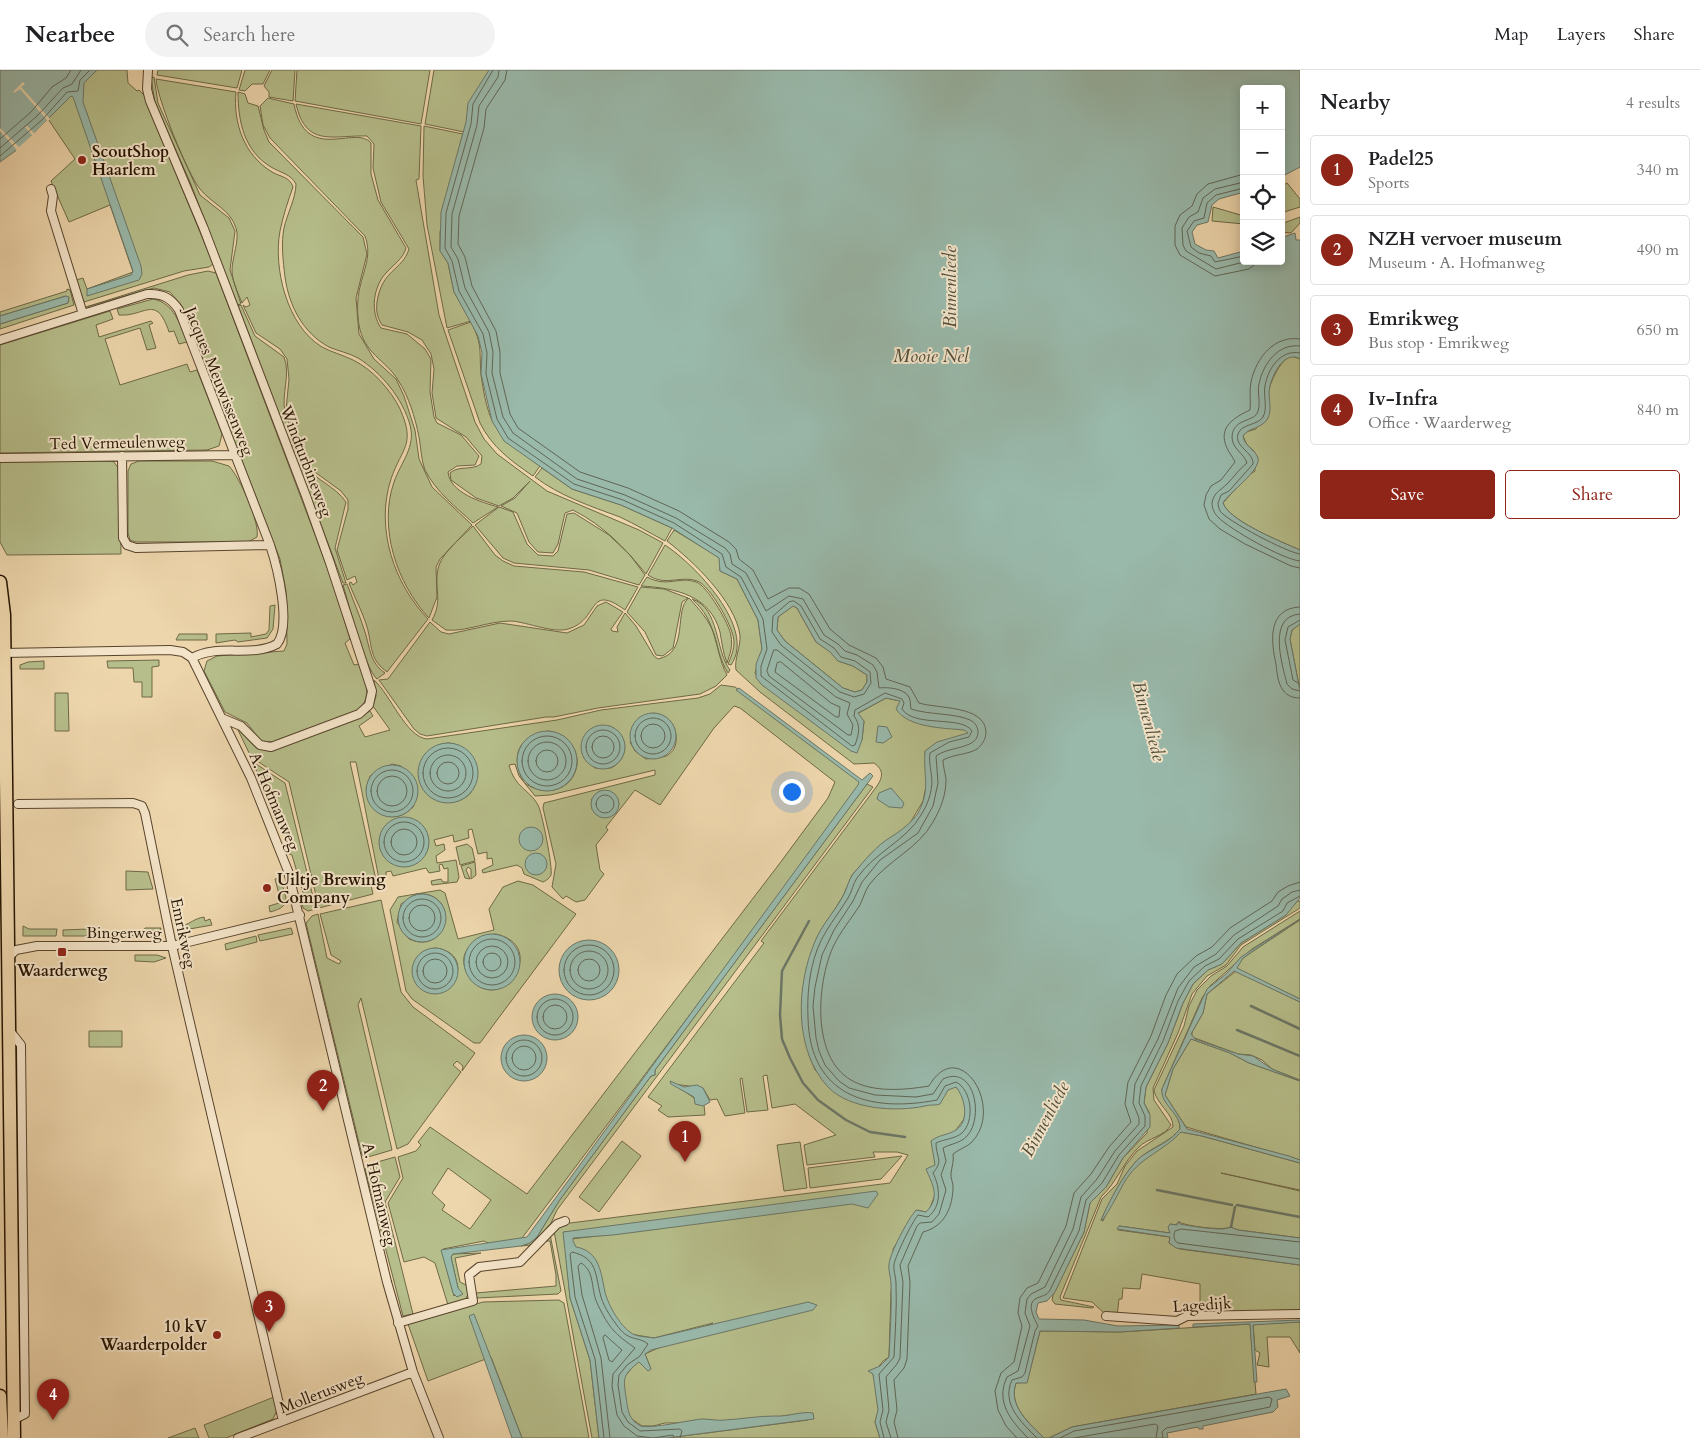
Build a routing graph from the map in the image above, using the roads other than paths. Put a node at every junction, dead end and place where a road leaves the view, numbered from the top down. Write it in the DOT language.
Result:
graph roads {
  1 [pos="148,73"];
  2 [pos="51,189"];
  3 [pos="83,314"];
  4 [pos="0,340"];
  5 [pos="235,455"];
  6 [pos="122,456"];
  7 [pos="0,458"];
  8 [pos="270,545"];
  9 [pos="0,582"];
  10 [pos="2,653"];
  11 [pos="192,658"];
  12 [pos="224,719"];
  13 [pos="18,804"];
  14 [pos="300,915"];
  15 [pos="172,946"];
  16 [pos="8,958"];
  17 [pos="565,1221"];
  18 [pos="1300,1314"];
  19 [pos="1106,1316"];
  20 [pos="398,1323"];
  21 [pos="413,1372"];
  22 [pos="0,1396"];
  23 [pos="283,1421"];
  24 [pos="2,1438"];
  25 [pos="14,1438"];
  26 [pos="238,1438"];
  27 [pos="439,1438"];
  1 -- 12 [label="street, Windturbineweg"];
  2 -- 3 [label="street"];
  3 -- 4 [label="street, Jacques Meuwissenweg"];
  3 -- 5 [label="street, Jacques Meuwissenweg"];
  5 -- 6 [label="street, Ted Vermeulenweg"];
  5 -- 8 [label="street, Jacques Meuwissenweg"];
  6 -- 7 [label="street, Ted Vermeulenweg"];
  6 -- 8 [label="street"];
  8 -- 11 [label="street, Jacques Meuwissenweg"];
  9 -- 10 [label="main road"];
  10 -- 11 [label="street"];
  10 -- 16 [label="main road"];
  11 -- 12 [label="street, A. Hofmanweg"];
  12 -- 14 [label="street, A. Hofmanweg"];
  13 -- 15 [label="street, Emrikweg"];
  14 -- 15 [label="street, Bingerweg"];
  14 -- 20 [label="street, A. Hofmanweg"];
  15 -- 16 [label="street, Bingerweg"];
  15 -- 23 [label="street, Emrikweg"];
  16 -- 25 [label="main road"];
  17 -- 20 [label="street"];
  18 -- 19 [label="street, Lagedijk"];
  20 -- 21 [label="street, A. Hofmanweg"];
  21 -- 23 [label="street, Mollerusweg"];
  21 -- 27 [label="street, A. Hofmanweg"];
  22 -- 24 [label="main road"];
  23 -- 26 [label="street, Mollerusweg"];
}
